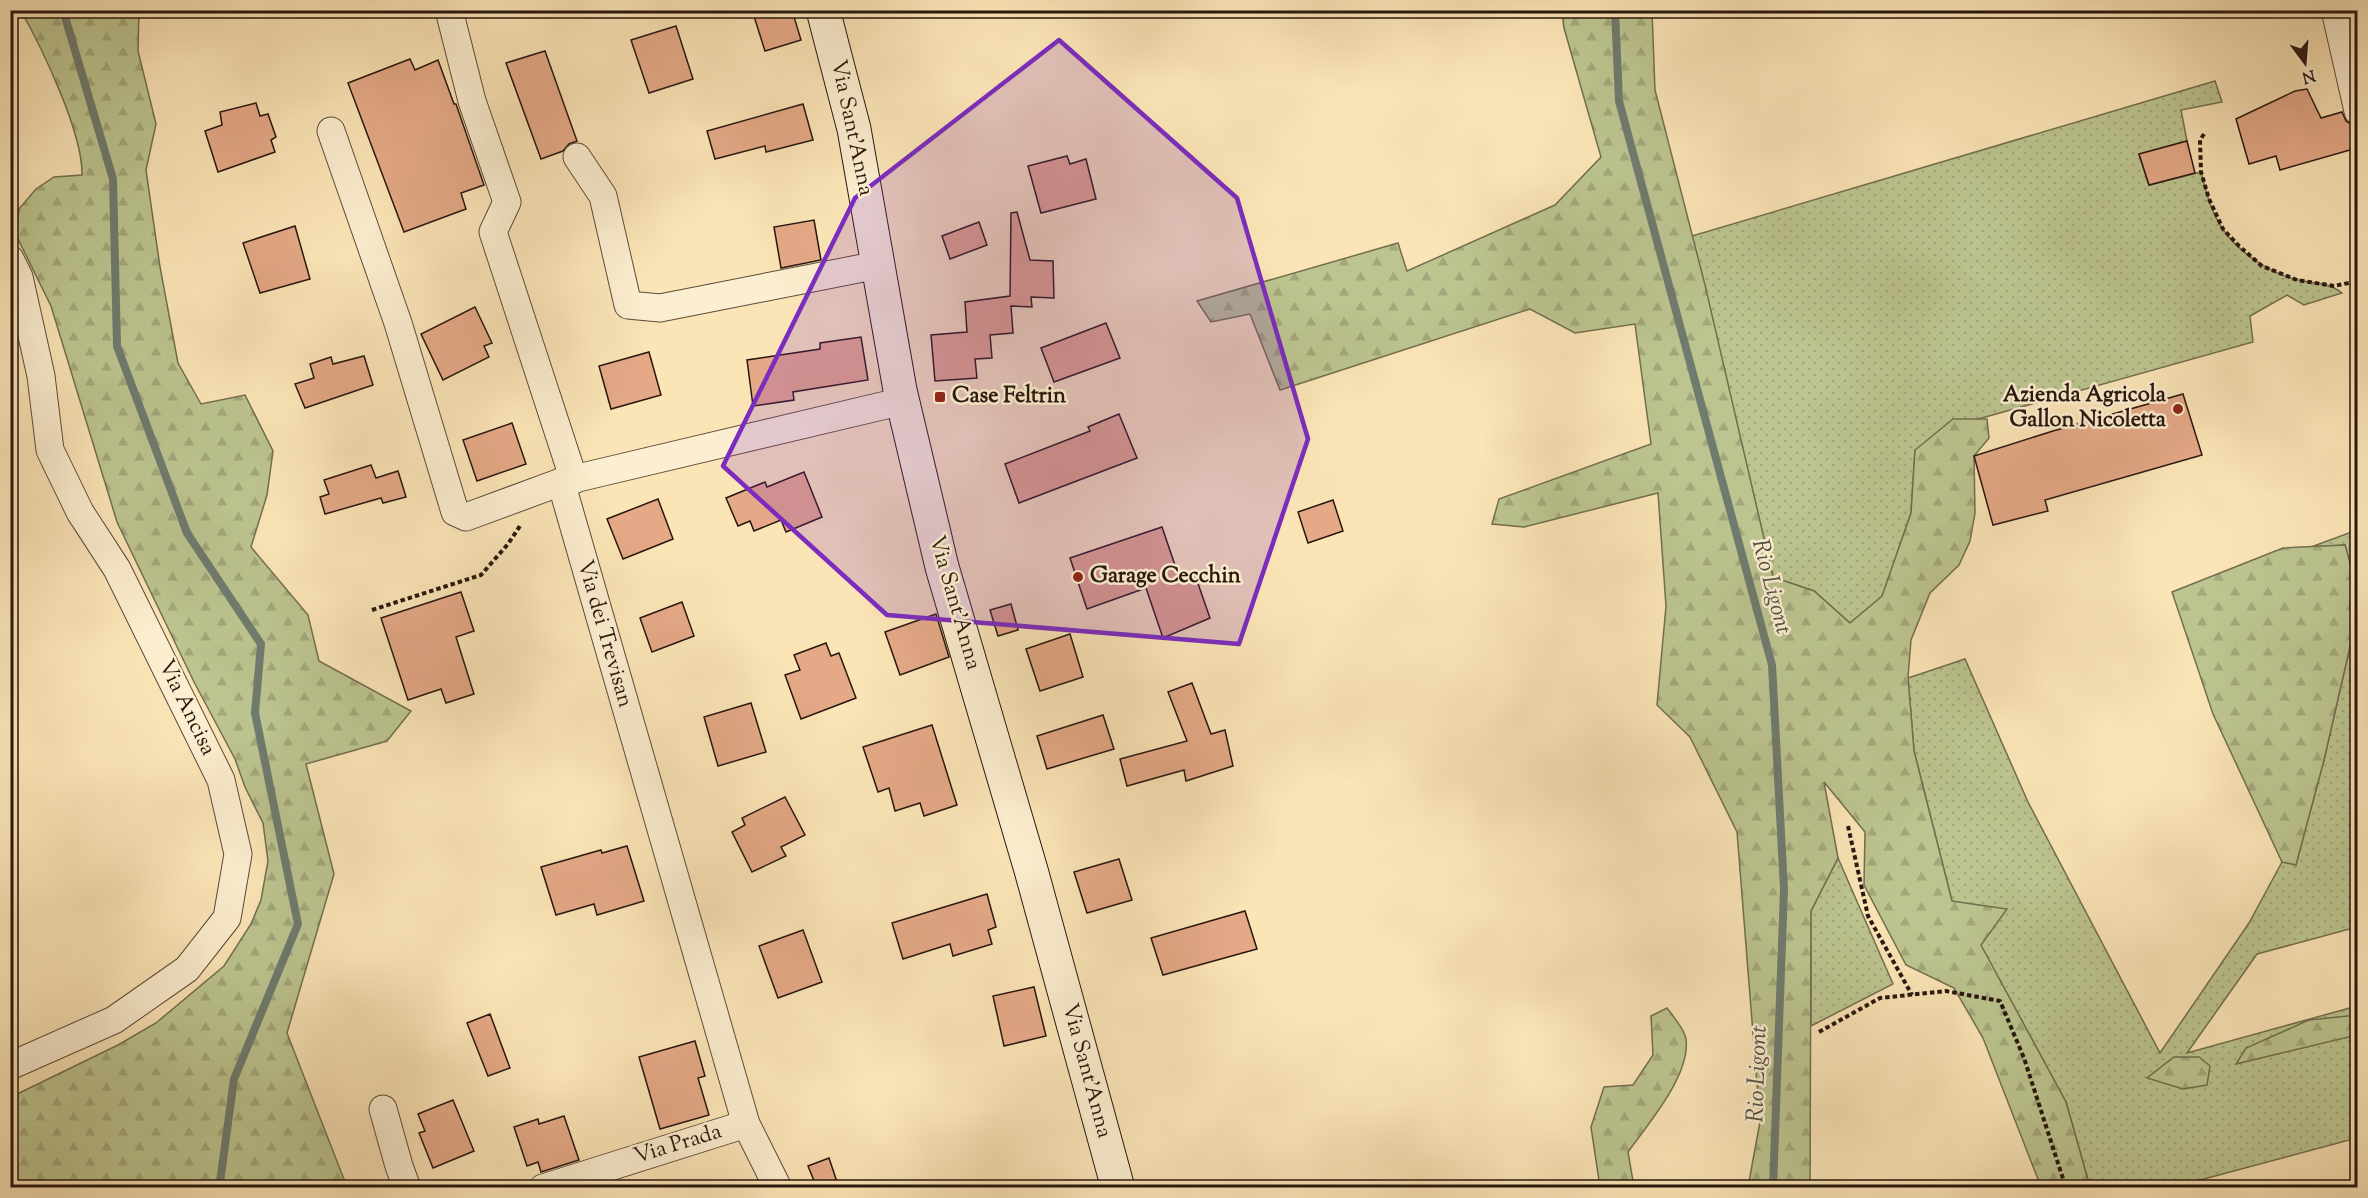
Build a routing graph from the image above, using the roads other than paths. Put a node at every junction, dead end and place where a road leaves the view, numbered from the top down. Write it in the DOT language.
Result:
graph roads {
  1 [pos="449,10"];
  2 [pos="824,10"];
  3 [pos="2335,10"];
  4 [pos="2358,111"];
  5 [pos="331,131"];
  6 [pos="577,157"];
  7 [pos="10,259"];
  8 [pos="878,265"];
  9 [pos="903,401"];
  10 [pos="559,484"];
  11 [pos="10,1066"];
  12 [pos="383,1109"];
  13 [pos="746,1124"];
  14 [pos="407,1188"];
  15 [pos="543,1188"];
  16 [pos="778,1188"];
  17 [pos="1118,1188"];
  1 -- 10 [label="street, Via dei Trevisan"];
  2 -- 8 [label="main road, Via Sant'Anna"];
  3 -- 4 [label="street"];
  5 -- 10 [label="street"];
  6 -- 8 [label="street"];
  7 -- 11 [label="street, Via Ancisa"];
  8 -- 9 [label="main road, Via Sant'Anna"];
  9 -- 10 [label="street"];
  9 -- 17 [label="main road, Via Sant'Anna"];
  10 -- 13 [label="street, Via dei Trevisan"];
  12 -- 14 [label="street"];
  13 -- 15 [label="street, Via Prada"];
  13 -- 16 [label="street, Via Prada"];
}
